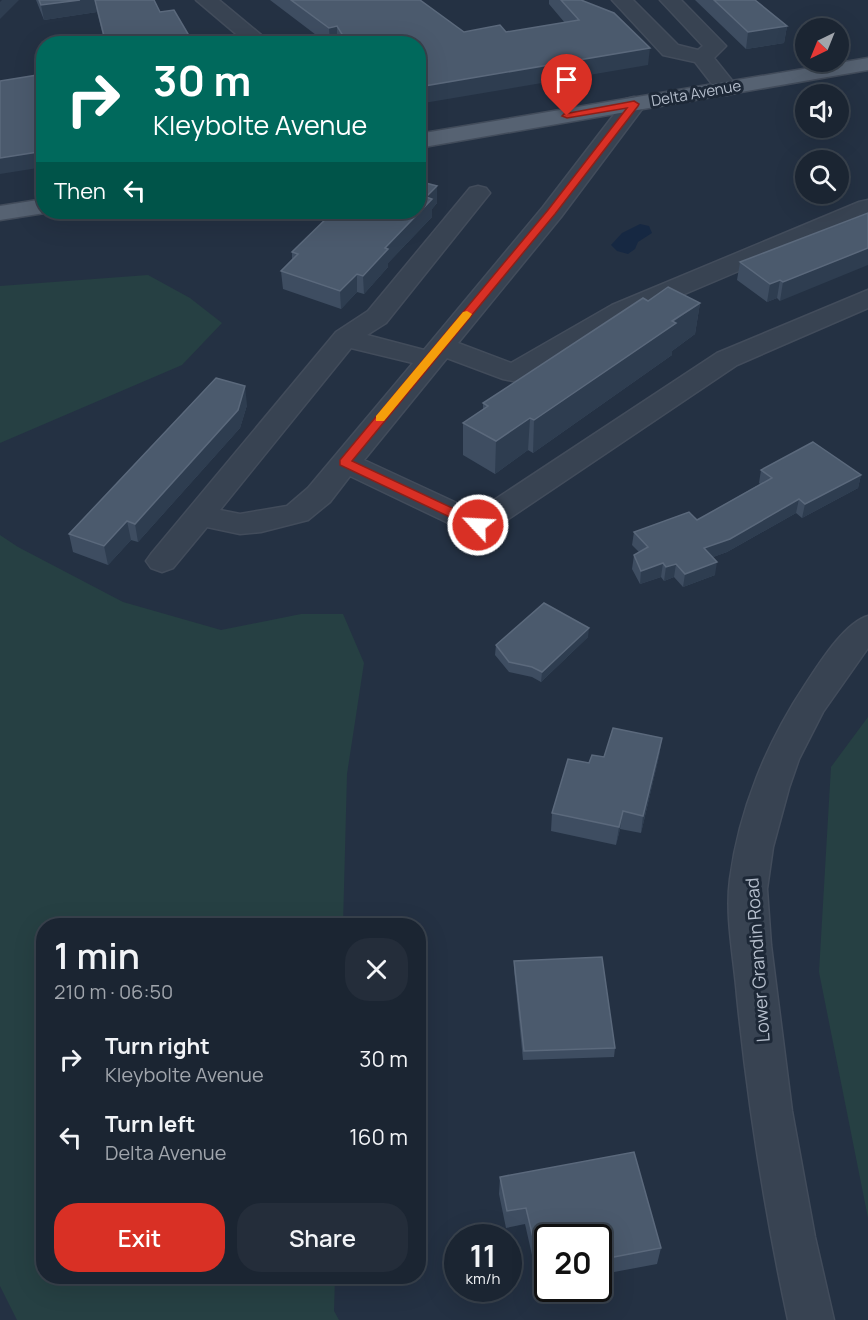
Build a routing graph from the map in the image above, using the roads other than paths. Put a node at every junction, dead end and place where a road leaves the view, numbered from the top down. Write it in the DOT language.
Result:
graph roads {
  1 [pos="206,0"];
  2 [pos="622,0"];
  3 [pos="670,0"];
  4 [pos="252,36"];
  5 [pos="702,57"];
  6 [pos="868,64"];
  7 [pos="727,88"];
  8 [pos="634,104"];
  9 [pos="426,140"];
  10 [pos="478,193"];
  11 [pos="36,207"];
  12 [pos="868,207"];
  13 [pos="0,213"];
  14 [pos="868,298"];
  15 [pos="345,338"];
  16 [pos="435,353"];
  17 [pos="344,462"];
  18 [pos="199,515"];
  19 [pos="162,561"];
  20 [pos="868,627"];
  21 [pos="811,1320"];
  1 -- 4 [label="street"];
  2 -- 5 [label="street"];
  3 -- 5 [label="street"];
  5 -- 7 [label="street"];
  6 -- 7 [label="main road, Delta Avenue"];
  7 -- 8 [label="main road, Delta Avenue"];
  8 -- 9 [label="main road, Delta Avenue"];
  8 -- 16 [label="street"];
  10 -- 15 [label="street"];
  11 -- 13 [label="main road"];
  12 -- 16 [label="street"];
  14 -- 17 [label="street"];
  15 -- 16 [label="street"];
  15 -- 18 [label="street"];
  16 -- 17 [label="street"];
  17 -- 18 [label="street"];
  18 -- 19 [label="street"];
  20 -- 21 [label="street, Lower Grandin Road"];
}
